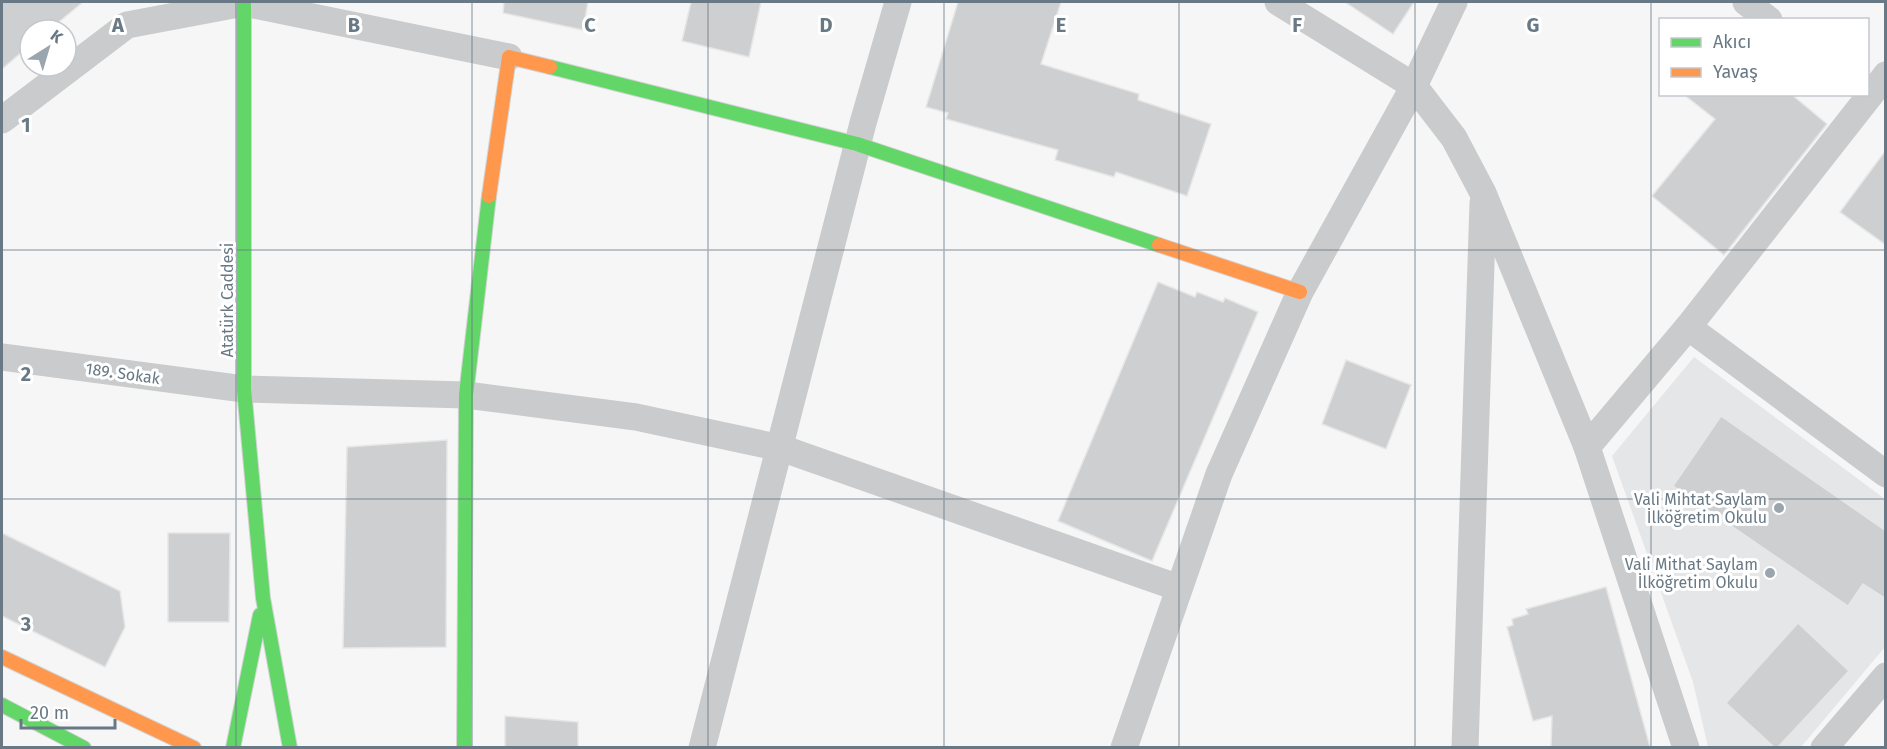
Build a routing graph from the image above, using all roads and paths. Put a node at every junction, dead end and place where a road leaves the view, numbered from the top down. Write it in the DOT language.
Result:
graph roads {
  1 [pos="244,2"];
  2 [pos="898,2"];
  3 [pos="1278,2"];
  4 [pos="1454,2"];
  5 [pos="1746,2"];
  6 [pos="124,13"];
  7 [pos="1766,18"];
  8 [pos="509,57"];
  9 [pos="1886,75"];
  10 [pos="1414,86"];
  11 [pos="1871,102"];
  12 [pos="2,120"];
  13 [pos="857,144"];
  14 [pos="1483,193"];
  15 [pos="1300,292"];
  16 [pos="1688,327"];
  17 [pos="2,357"];
  18 [pos="244,389"];
  19 [pos="466,395"];
  20 [pos="1587,447"];
  21 [pos="781,448"];
  22 [pos="1886,474"];
  23 [pos="1179,588"];
  24 [pos="263,598"];
  25 [pos="2,657"];
  26 [pos="1886,676"];
  27 [pos="2,705"];
  28 [pos="84,747"];
  29 [pos="194,747"];
  30 [pos="233,747"];
  31 [pos="290,747"];
  32 [pos="464,747"];
  33 [pos="702,747"];
  34 [pos="1124,747"];
  35 [pos="1465,747"];
  36 [pos="1686,747"];
  37 [pos="1824,747"];
  1 -- 6 [label="street"];
  1 -- 8 [label="street"];
  1 -- 18 [label="street, Atatürk Caddesi"];
  2 -- 13 [label="street"];
  3 -- 10 [label="street"];
  4 -- 10 [label="street"];
  5 -- 7 [label="street"];
  6 -- 12 [label="street"];
  8 -- 13 [label="street"];
  8 -- 19 [label="street"];
  9 -- 11 [label="street"];
  10 -- 14 [label="street"];
  10 -- 15 [label="street"];
  11 -- 16 [label="street"];
  13 -- 15 [label="street"];
  13 -- 21 [label="street"];
  14 -- 20 [label="street"];
  14 -- 35 [label="street"];
  15 -- 23 [label="street"];
  16 -- 20 [label="street"];
  16 -- 22 [label="street"];
  17 -- 18 [label="street, 189. Sokak"];
  18 -- 19 [label="street, 189. Sokak"];
  18 -- 24 [label="street, Atatürk Caddesi"];
  19 -- 21 [label="street, 189. Sokak"];
  19 -- 32 [label="street"];
  20 -- 36 [label="street"];
  21 -- 23 [label="street, 189. Sokak"];
  21 -- 33 [label="street"];
  23 -- 34 [label="street"];
  24 -- 30 [label="street"];
  24 -- 31 [label="street"];
  25 -- 29 [label="street"];
  26 -- 37 [label="street"];
  27 -- 28 [label="street"];
}
